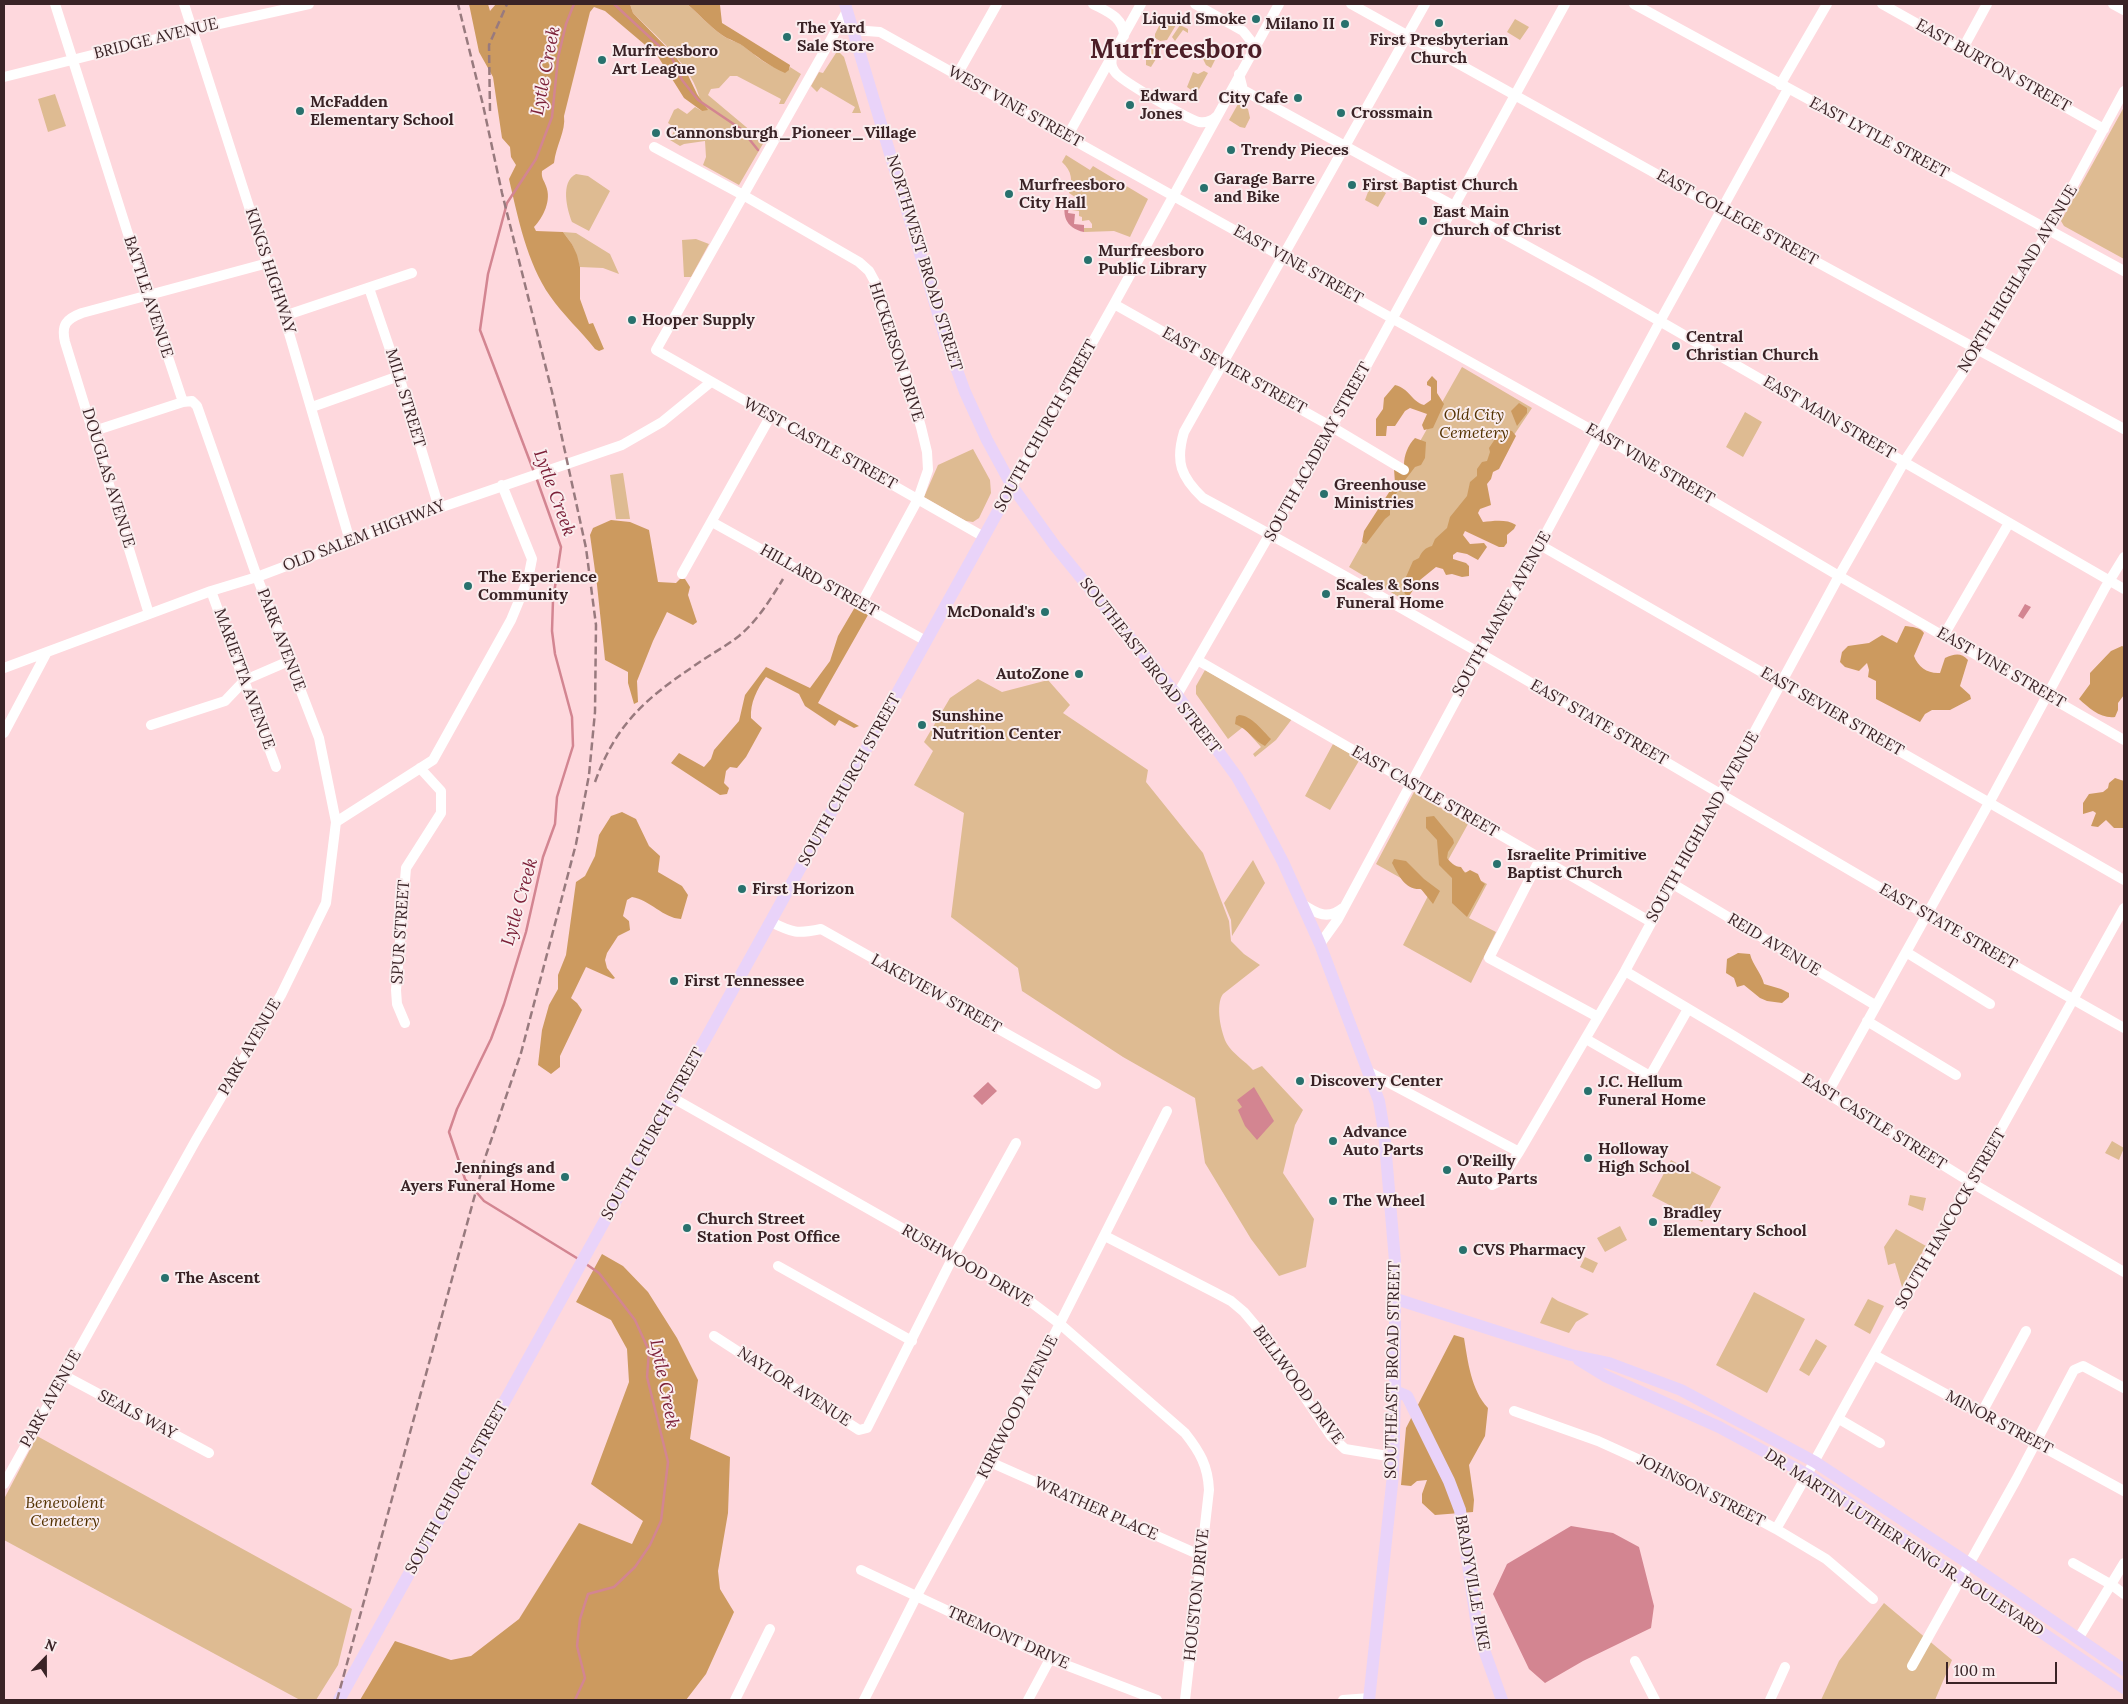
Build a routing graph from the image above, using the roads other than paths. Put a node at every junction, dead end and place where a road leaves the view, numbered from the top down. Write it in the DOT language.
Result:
graph roads {
  1 [pos="55,4"];
  2 [pos="184,4"];
  3 [pos="309,4"];
  4 [pos="998,4"];
  5 [pos="1093,4"];
  6 [pos="1195,4"];
  7 [pos="1279,4"];
  8 [pos="1350,4"];
  9 [pos="1425,4"];
  10 [pos="1565,4"];
  11 [pos="1634,4"];
  12 [pos="1827,4"];
  13 [pos="1882,4"];
  14 [pos="1987,4"];
  15 [pos="2112,4"];
  16 [pos="292,6"];
  17 [pos="846,7"];
  18 [pos="1139,8"];
  19 [pos="2124,10"];
  20 [pos="1115,16"];
  21 [pos="192,30"];
  22 [pos="853,30"];
  23 [pos="1124,36"];
  24 [pos="1407,36"];
  25 [pos="1962,50"];
  26 [pos="1250,54"];
  27 [pos="1112,57"];
  28 [pos="72,60"];
  29 [pos="1239,74"];
  30 [pos="957,75"];
  31 [pos="4,76"];
  32 [pos="1784,87"];
  33 [pos="1244,90"];
  34 [pos="2124,92"];
  35 [pos="1228,95"];
  36 [pos="1515,96"];
  37 [pos="1220,112"];
  38 [pos="2104,128"];
  39 [pos="1067,137"];
  40 [pos="1346,146"];
  41 [pos="654,148"];
  42 [pos="743,195"];
  43 [pos="1173,195"];
  44 [pos="1454,206"];
  45 [pos="1721,210"];
  46 [pos="2049,230"];
  47 [pos="1283,256"];
  48 [pos="268,263"];
  49 [pos="2124,271"];
  50 [pos="412,273"];
  51 [pos="369,288"];
  52 [pos="148,297"];
  53 [pos="1114,304"];
  54 [pos="284,316"];
  55 [pos="1393,318"];
  56 [pos="1660,321"];
  57 [pos="1978,350"];
  58 [pos="1222,364"];
  59 [pos="399,376"];
  60 [pos="711,382"];
  61 [pos="184,402"];
  62 [pos="312,407"];
  63 [pos="770,416"];
  64 [pos="1332,427"];
  65 [pos="2124,429"];
  66 [pos="94,431"];
  67 [pos="1599,434"];
  68 [pos="1904,462"];
  69 [pos="1404,470"];
  70 [pos="502,485"];
  71 [pos="1012,486"];
  72 [pos="918,500"];
  73 [pos="439,508"];
  74 [pos="712,522"];
  75 [pos="2010,523"];
  76 [pos="1271,535"];
  77 [pos="984,537"];
  78 [pos="350,541"];
  79 [pos="1540,545"];
  80 [pos="2124,557"];
  81 [pos="682,574"];
  82 [pos="1839,576"];
  83 [pos="257,577"];
  84 [pos="2111,581"];
  85 [pos="2124,589"];
  86 [pos="212,592"];
  87 [pos="861,604"];
  88 [pos="149,614"];
  89 [pos="1944,635"];
  90 [pos="926,641"];
  91 [pos="47,652"];
  92 [pos="1480,654"];
  93 [pos="290,661"];
  94 [pos="1199,661"];
  95 [pos="4,668"];
  96 [pos="246,680"];
  97 [pos="1781,683"];
  98 [pos="2048,694"];
  99 [pos="1177,695"];
  100 [pos="151,725"];
  101 [pos="4,733"];
  102 [pos="2124,740"];
  103 [pos="276,767"];
  104 [pos="420,768"];
  105 [pos="1410,782"];
  106 [pos="1722,795"];
  107 [pos="1989,803"];
  108 [pos="336,822"];
  109 [pos="1540,859"];
  110 [pos="2124,880"];
  111 [pos="1672,884"];
  112 [pos="1302,904"];
  113 [pos="1344,908"];
  114 [pos="2124,908"];
  115 [pos="1926,915"];
  116 [pos="771,922"];
  117 [pos="1650,922"];
  118 [pos="1320,944"];
  119 [pos="1906,952"];
  120 [pos="1625,971"];
  121 [pos="2074,1000"];
  122 [pos="1990,1004"];
  123 [pos="1876,1005"];
  124 [pos="1688,1009"];
  125 [pos="1598,1017"];
  126 [pos="1867,1021"];
  127 [pos="405,1023"];
  128 [pos="2124,1028"];
  129 [pos="1586,1038"];
  130 [pos="1369,1072"];
  131 [pos="1956,1075"];
  132 [pos="1096,1084"];
  133 [pos="1827,1094"];
  134 [pos="673,1098"];
  135 [pos="1167,1111"];
  136 [pos="1016,1143"];
  137 [pos="1519,1152"];
  138 [pos="1972,1183"];
  139 [pos="1492,1184"];
  140 [pos="1106,1236"];
  141 [pos="953,1257"];
  142 [pos="778,1266"];
  143 [pos="2124,1272"];
  144 [pos="1396,1299"];
  145 [pos="1060,1324"];
  146 [pos="2026,1331"];
  147 [pos="714,1336"];
  148 [pos="912,1341"];
  149 [pos="1571,1355"];
  150 [pos="1874,1355"];
  151 [pos="65,1376"];
  152 [pos="2124,1388"];
  153 [pos="1395,1391"];
  154 [pos="1514,1411"];
  155 [pos="1981,1414"];
  156 [pos="1839,1419"];
  157 [pos="2036,1442"];
  158 [pos="1880,1443"];
  159 [pos="208,1454"];
  160 [pos="1394,1457"];
  161 [pos="990,1462"];
  162 [pos="1815,1462"];
  163 [pos="1808,1475"];
  164 [pos="4,1484"];
  165 [pos="2123,1487"];
  166 [pos="1209,1490"];
  167 [pos="1776,1529"];
  168 [pos="1202,1556"];
  169 [pos="1968,1563"];
  170 [pos="2074,1563"];
  171 [pos="2124,1563"];
  172 [pos="861,1570"];
  173 [pos="1960,1578"];
  174 [pos="2112,1585"];
  175 [pos="2124,1594"];
  176 [pos="916,1597"];
  177 [pos="1873,1599"];
  178 [pos="770,1629"];
  179 [pos="2078,1639"];
  180 [pos="1050,1658"];
  181 [pos="1636,1661"];
  182 [pos="1912,1666"];
  183 [pos="1785,1667"];
  184 [pos="2124,1670"];
  185 [pos="2124,1688"];
  186 [pos="1369,1699"];
  187 [pos="339,1700"];
  188 [pos="735,1700"];
  189 [pos="864,1700"];
  190 [pos="1028,1700"];
  191 [pos="1158,1700"];
  192 [pos="1185,1700"];
  193 [pos="1343,1700"];
  194 [pos="1502,1700"];
  195 [pos="1656,1700"];
  196 [pos="1770,1700"];
  1 -- 28 [label="street, BATTLE AVENUE"];
  2 -- 21 [label="street, KINGS HIGHWAY"];
  3 -- 16 [label="street, BRIDGE AVENUE"];
  4 -- 30 [label="street"];
  5 -- 20 [label="street"];
  6 -- 26 [label="street"];
  7 -- 26 [label="street, SOUTH CHURCH STREET"];
  8 -- 24 [label="street, EAST COLLEGE STREET"];
  9 -- 24 [label="street, EAST STATE STREET"];
  10 -- 36 [label="street, SOUTH ACADEMY STREET"];
  11 -- 32 [label="street, EAST LYTLE STREET"];
  12 -- 32 [label="street, SOUTH MANEY AVENUE"];
  13 -- 25 [label="street, EAST BURTON STREET"];
  14 -- 25 [label="street"];
  15 -- 19 [label="street"];
  16 -- 21 [label="street, BRIDGE AVENUE"];
  17 -- 22 [label="main road, NORTHWEST BROAD STREET"];
  17 -- 42 [label="street"];
  18 -- 20 [label="street"];
  18 -- 23 [label="street"];
  20 -- 23 [label="street"];
  21 -- 28 [label="street, BRIDGE AVENUE"];
  21 -- 48 [label="street, KINGS HIGHWAY"];
  22 -- 30 [label="street, WEST VINE STREET"];
  22 -- 71 [label="main road, NORTHWEST BROAD STREET"];
  23 -- 27 [label="street"];
  24 -- 36 [label="street, EAST COLLEGE STREET"];
  24 -- 40 [label="street, EAST STATE STREET"];
  25 -- 38 [label="street, EAST BURTON STREET"];
  26 -- 29 [label="street, SOUTH CHURCH STREET"];
  27 -- 37 [label="street"];
  27 -- 39 [label="street"];
  28 -- 31 [label="street, BRIDGE AVENUE"];
  28 -- 52 [label="street, BATTLE AVENUE"];
  29 -- 33 [label="street"];
  29 -- 35 [label="street, SOUTH CHURCH STREET"];
  30 -- 39 [label="street, WEST VINE STREET"];
  32 -- 45 [label="street, SOUTH MANEY AVENUE"];
  32 -- 46 [label="street, EAST LYTLE STREET"];
  33 -- 35 [label="street"];
  33 -- 40 [label="street, EAST MAIN STREET"];
  34 -- 38 [label="street, NORTH HIGHLAND AVENUE"];
  35 -- 37 [label="street, SOUTH CHURCH STREET"];
  36 -- 44 [label="street, SOUTH ACADEMY STREET"];
  36 -- 45 [label="street, EAST COLLEGE STREET"];
  37 -- 43 [label="street, SOUTH CHURCH STREET"];
  38 -- 46 [label="street, NORTH HIGHLAND AVENUE"];
  39 -- 43 [label="street, WEST VINE STREET"];
  40 -- 44 [label="street, EAST MAIN STREET"];
  40 -- 47 [label="street, EAST STATE STREET"];
  41 -- 42 [label="street, HICKERSON DRIVE"];
  42 -- 60 [label="street, WEST CASTLE STREET"];
  42 -- 72 [label="street, HICKERSON DRIVE"];
  43 -- 47 [label="street, EAST VINE STREET"];
  43 -- 53 [label="street, SOUTH CHURCH STREET"];
  44 -- 55 [label="street, SOUTH ACADEMY STREET"];
  44 -- 56 [label="street, EAST MAIN STREET"];
  45 -- 56 [label="street, SOUTH MANEY AVENUE"];
  45 -- 57 [label="street, EAST COLLEGE STREET"];
  46 -- 49 [label="street, EAST LYTLE STREET"];
  46 -- 57 [label="street, NORTH HIGHLAND AVENUE"];
  47 -- 55 [label="street, EAST VINE STREET"];
  47 -- 58 [label="street, EAST STATE STREET"];
  48 -- 52 [label="street"];
  48 -- 54 [label="street, KINGS HIGHWAY"];
  50 -- 51 [label="street"];
  51 -- 54 [label="street"];
  51 -- 59 [label="street, MILL STREET"];
  52 -- 61 [label="street, BATTLE AVENUE"];
  52 -- 66 [label="street, DOUGLAS AVENUE"];
  53 -- 58 [label="street, EAST SEVIER STREET"];
  53 -- 71 [label="street, SOUTH CHURCH STREET"];
  54 -- 62 [label="street, KINGS HIGHWAY"];
  55 -- 64 [label="street, SOUTH ACADEMY STREET"];
  55 -- 67 [label="street, EAST VINE STREET"];
  56 -- 67 [label="street, SOUTH MANEY AVENUE"];
  56 -- 68 [label="street, EAST MAIN STREET"];
  57 -- 65 [label="street, EAST COLLEGE STREET"];
  57 -- 68 [label="street, NORTH HIGHLAND AVENUE"];
  58 -- 64 [label="street, EAST SEVIER STREET"];
  58 -- 76 [label="street, EAST STATE STREET"];
  59 -- 62 [label="street"];
  59 -- 73 [label="street, MILL STREET"];
  60 -- 63 [label="street, WEST CASTLE STREET"];
  60 -- 70 [label="street, OLD SALEM HIGHWAY"];
  61 -- 66 [label="street"];
  61 -- 83 [label="street"];
  62 -- 78 [label="street, KINGS HIGHWAY"];
  63 -- 72 [label="street, WEST CASTLE STREET"];
  63 -- 74 [label="street"];
  64 -- 69 [label="street, EAST SEVIER STREET"];
  64 -- 76 [label="street, SOUTH ACADEMY STREET"];
  66 -- 88 [label="street, DOUGLAS AVENUE"];
  67 -- 79 [label="street, SOUTH MANEY AVENUE"];
  67 -- 82 [label="street, EAST VINE STREET"];
  68 -- 75 [label="street, EAST MAIN STREET"];
  68 -- 82 [label="street, SOUTH HIGHLAND AVENUE"];
  70 -- 73 [label="street, OLD SALEM HIGHWAY"];
  70 -- 104 [label="street"];
  71 -- 77 [label="main road, SOUTH CHURCH STREET"];
  71 -- 99 [label="main road, SOUTHEAST BROAD STREET"];
  72 -- 77 [label="street, WEST CASTLE STREET"];
  72 -- 87 [label="street, HICKERSON DRIVE"];
  73 -- 78 [label="street, OLD SALEM HIGHWAY"];
  74 -- 81 [label="street"];
  74 -- 87 [label="street, HILLARD STREET"];
  75 -- 84 [label="street, EAST MAIN STREET"];
  75 -- 89 [label="street"];
  76 -- 92 [label="street, EAST STATE STREET"];
  76 -- 94 [label="street, SOUTH ACADEMY STREET"];
  77 -- 90 [label="main road, SOUTH CHURCH STREET"];
  78 -- 83 [label="street, OLD SALEM HIGHWAY"];
  79 -- 92 [label="street, SOUTH MANEY AVENUE"];
  79 -- 97 [label="street, EAST SEVIER STREET"];
  80 -- 84 [label="street"];
  82 -- 89 [label="street, EAST VINE STREET"];
  82 -- 97 [label="street, SOUTH HIGHLAND AVENUE"];
  83 -- 86 [label="street, OLD SALEM HIGHWAY"];
  83 -- 93 [label="street, PARK AVENUE"];
  84 -- 85 [label="street, EAST MAIN STREET"];
  84 -- 98 [label="street"];
  86 -- 88 [label="street, OLD SALEM HIGHWAY"];
  86 -- 96 [label="street, MARIETTA AVENUE"];
  87 -- 90 [label="street, HILLARD STREET"];
  88 -- 91 [label="street, OLD SALEM HIGHWAY"];
  89 -- 98 [label="street, EAST VINE STREET"];
  90 -- 116 [label="main road, SOUTH CHURCH STREET"];
  91 -- 95 [label="street, OLD SALEM HIGHWAY"];
  91 -- 101 [label="street"];
  92 -- 105 [label="street, SOUTH MANEY AVENUE"];
  92 -- 106 [label="street, EAST STATE STREET"];
  93 -- 96 [label="street"];
  93 -- 108 [label="street, PARK AVENUE"];
  94 -- 99 [label="street, SOUTH ACADEMY STREET"];
  94 -- 105 [label="street, EAST CASTLE STREET"];
  96 -- 100 [label="street"];
  96 -- 103 [label="street, MARIETTA AVENUE"];
  97 -- 106 [label="street, SOUTH HIGHLAND AVENUE"];
  97 -- 107 [label="street, EAST SEVIER STREET"];
  98 -- 102 [label="street, EAST VINE STREET"];
  98 -- 107 [label="street"];
  99 -- 112 [label="main road, SOUTHEAST BROAD STREET"];
  104 -- 108 [label="street"];
  104 -- 127 [label="street, SPUR STREET"];
  105 -- 109 [label="street, EAST CASTLE STREET"];
  105 -- 113 [label="street, SOUTH MANEY AVENUE"];
  106 -- 111 [label="street, SOUTH HIGHLAND AVENUE"];
  106 -- 115 [label="street, EAST STATE STREET"];
  107 -- 110 [label="street, EAST SEVIER STREET"];
  107 -- 115 [label="street"];
  108 -- 151 [label="street, PARK AVENUE"];
  109 -- 117 [label="street, EAST CASTLE STREET"];
  109 -- 125 [label="street"];
  111 -- 117 [label="street, SOUTH HIGHLAND AVENUE"];
  111 -- 123 [label="street, REID AVENUE"];
  112 -- 113 [label="street"];
  112 -- 118 [label="main road, SOUTHEAST BROAD STREET"];
  113 -- 118 [label="street, SOUTH MANEY AVENUE"];
  114 -- 121 [label="street, SOUTH HANCOCK STREET"];
  115 -- 119 [label="street"];
  115 -- 121 [label="street, EAST STATE STREET"];
  116 -- 132 [label="street, LAKEVIEW STREET"];
  116 -- 134 [label="main road, SOUTH CHURCH STREET"];
  117 -- 120 [label="street, SOUTH HIGHLAND AVENUE"];
  118 -- 130 [label="main road, SOUTHEAST BROAD STREET"];
  119 -- 122 [label="street"];
  119 -- 123 [label="street"];
  120 -- 124 [label="street, EAST CASTLE STREET"];
  120 -- 125 [label="street, SOUTH HIGHLAND AVENUE"];
  121 -- 128 [label="street, EAST STATE STREET"];
  121 -- 138 [label="street, SOUTH HANCOCK STREET"];
  123 -- 126 [label="street"];
  124 -- 129 [label="street"];
  124 -- 133 [label="street, EAST CASTLE STREET"];
  125 -- 129 [label="street, SOUTH HIGHLAND AVENUE"];
  126 -- 131 [label="street"];
  126 -- 133 [label="street"];
  129 -- 137 [label="street, SOUTH HIGHLAND AVENUE"];
  130 -- 137 [label="street"];
  130 -- 144 [label="main road, SOUTHEAST BROAD STREET"];
  133 -- 138 [label="street, EAST CASTLE STREET"];
  134 -- 141 [label="street, RUSHWOOD DRIVE"];
  134 -- 187 [label="main road, SOUTH CHURCH STREET"];
  135 -- 140 [label="street, KIRKWOOD AVENUE"];
  136 -- 141 [label="street, NAYLOR AVENUE"];
  137 -- 139 [label="street, SOUTH HIGHLAND AVENUE"];
  138 -- 143 [label="street, EAST CASTLE STREET"];
  138 -- 150 [label="street, SOUTH HANCOCK STREET"];
  140 -- 145 [label="street, KIRKWOOD AVENUE"];
  140 -- 160 [label="street, BELLWOOD DRIVE"];
  141 -- 145 [label="street, RUSHWOOD DRIVE"];
  141 -- 148 [label="street, NAYLOR AVENUE"];
  142 -- 148 [label="street"];
  144 -- 149 [label="main road, DR. MARTIN LUTHER KING JR. BOULEVARD"];
  144 -- 153 [label="main road, SOUTHEAST BROAD STREET"];
  145 -- 161 [label="street, KIRKWOOD AVENUE"];
  145 -- 166 [label="street, RUSHWOOD DRIVE"];
  146 -- 155 [label="street"];
  147 -- 148 [label="street, NAYLOR AVENUE"];
  149 -- 162 [label="main road, DR. MARTIN LUTHER KING JR. BOULEVARD"];
  149 -- 163 [label="main road, DR. MARTIN LUTHER KING JR. BOULEVARD"];
  150 -- 155 [label="street, MINOR STREET"];
  150 -- 156 [label="street, SOUTH HANCOCK STREET"];
  151 -- 159 [label="street, SEALS WAY"];
  151 -- 164 [label="street, PARK AVENUE"];
  152 -- 157 [label="street"];
  153 -- 160 [label="main road, SOUTHEAST BROAD STREET"];
  153 -- 194 [label="main road, BRADYVILLE PIKE"];
  154 -- 167 [label="street, JOHNSON STREET"];
  155 -- 157 [label="street, MINOR STREET"];
  156 -- 158 [label="street"];
  156 -- 162 [label="street, SOUTH HANCOCK STREET"];
  157 -- 165 [label="street, MINOR STREET"];
  157 -- 169 [label="street"];
  160 -- 186 [label="main road, SOUTHEAST BROAD STREET"];
  161 -- 168 [label="street, WRATHER PLACE"];
  161 -- 176 [label="street, KIRKWOOD AVENUE"];
  162 -- 163 [label="street, SOUTH HANCOCK STREET"];
  162 -- 169 [label="main road, DR. MARTIN LUTHER KING JR. BOULEVARD"];
  163 -- 167 [label="street, SOUTH HANCOCK STREET"];
  163 -- 173 [label="main road, DR. MARTIN LUTHER KING JR. BOULEVARD"];
  166 -- 168 [label="street, HOUSTON DRIVE"];
  167 -- 177 [label="street, JOHNSON STREET"];
  168 -- 192 [label="street, HOUSTON DRIVE"];
  169 -- 173 [label="street"];
  169 -- 179 [label="main road, DR. MARTIN LUTHER KING JR. BOULEVARD"];
  170 -- 174 [label="street"];
  171 -- 174 [label="street"];
  172 -- 176 [label="street, TREMONT DRIVE"];
  173 -- 182 [label="street"];
  173 -- 185 [label="main road, DR. MARTIN LUTHER KING JR. BOULEVARD"];
  174 -- 175 [label="street"];
  174 -- 179 [label="street"];
  176 -- 180 [label="street, TREMONT DRIVE"];
  176 -- 189 [label="street, KIRKWOOD AVENUE"];
  178 -- 188 [label="street"];
  179 -- 184 [label="main road, DR. MARTIN LUTHER KING JR. BOULEVARD"];
  180 -- 190 [label="street"];
  180 -- 191 [label="street, TREMONT DRIVE"];
  181 -- 195 [label="street"];
  183 -- 196 [label="street"];
  186 -- 193 [label="street"];
}
